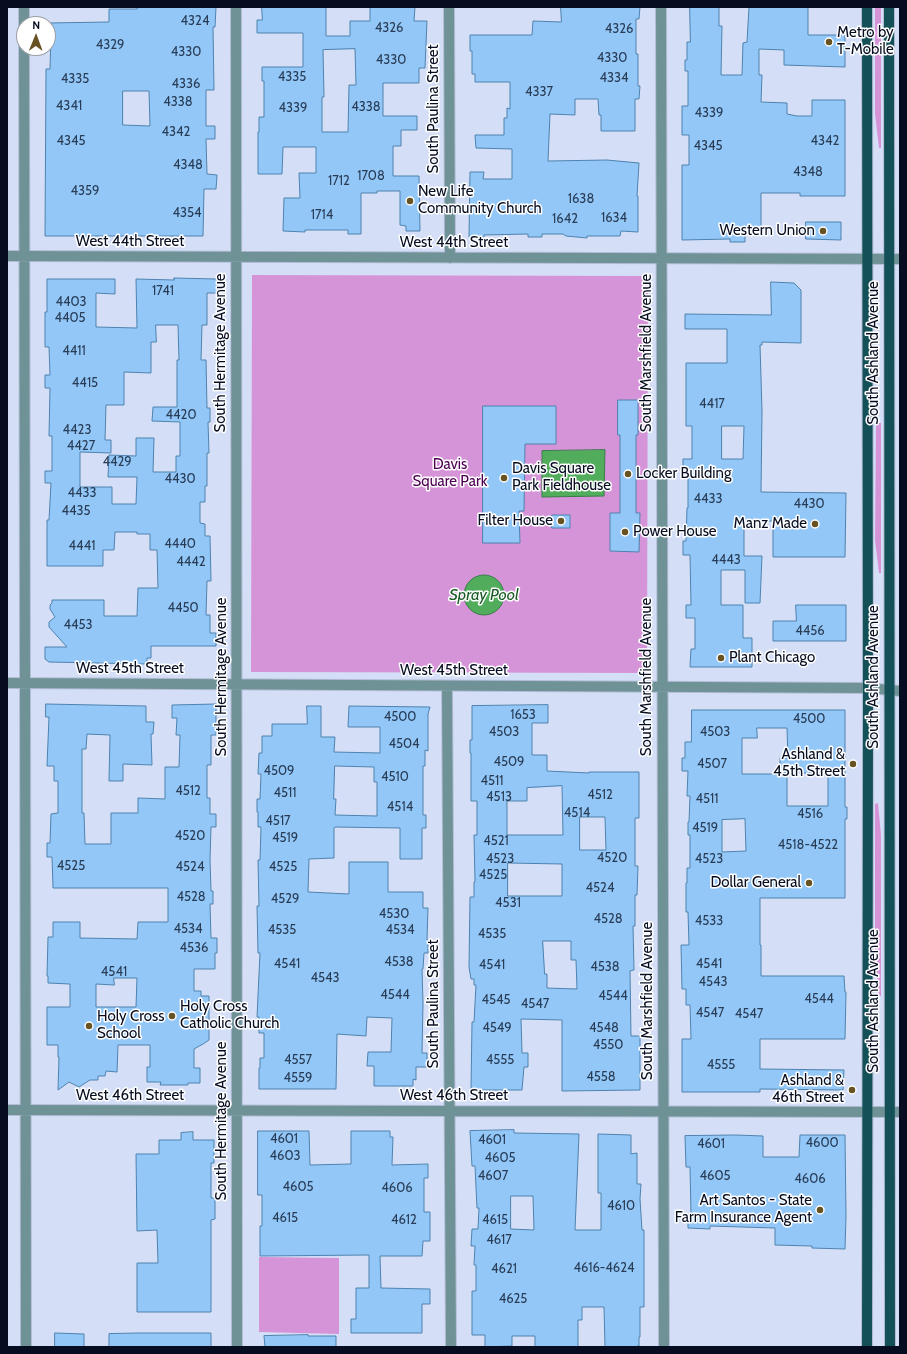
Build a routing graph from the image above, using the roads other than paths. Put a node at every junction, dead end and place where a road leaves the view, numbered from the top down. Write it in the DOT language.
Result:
graph roads {
  1 [pos="24,7"];
  2 [pos="236,7"];
  3 [pos="449,7"];
  4 [pos="661,7"];
  5 [pos="867,7"];
  6 [pos="889,7"];
  7 [pos="7,256"];
  8 [pos="24,256"];
  9 [pos="236,257"];
  10 [pos="450,258"];
  11 [pos="662,258"];
  12 [pos="868,259"];
  13 [pos="900,259"];
  14 [pos="889,260"];
  15 [pos="7,683"];
  16 [pos="25,683"];
  17 [pos="237,684"];
  18 [pos="447,686"];
  19 [pos="662,687"];
  20 [pos="868,688"];
  21 [pos="890,690"];
  22 [pos="900,691"];
  23 [pos="7,1110"];
  24 [pos="26,1110"];
  25 [pos="237,1111"];
  26 [pos="450,1111"];
  27 [pos="663,1112"];
  28 [pos="868,1112"];
  29 [pos="889,1112"];
  30 [pos="900,1112"];
  31 [pos="26,1347"];
  32 [pos="237,1347"];
  33 [pos="451,1347"];
  34 [pos="664,1347"];
  35 [pos="867,1347"];
  36 [pos="890,1347"];
  1 -- 8 [label="street"];
  2 -- 9 [label="street, South Hermitage Avenue"];
  3 -- 10 [label="street, South Paulina Street"];
  4 -- 11 [label="street, South Marshfield Avenue"];
  5 -- 12 [label="main road, South Ashland Avenue"];
  6 -- 14 [label="main road, South Ashland Avenue"];
  7 -- 8 [label="street, West 44th Street"];
  8 -- 9 [label="street, West 44th Street"];
  8 -- 16 [label="street"];
  9 -- 10 [label="street, West 44th Street"];
  9 -- 17 [label="street, South Hermitage Avenue"];
  10 -- 11 [label="street, West 44th Street"];
  11 -- 12 [label="street, West 44th Street"];
  11 -- 19 [label="street, South Marshfield Avenue"];
  12 -- 14 [label="street, West 44th Street"];
  12 -- 20 [label="main road, South Ashland Avenue"];
  13 -- 14 [label="street, West 44th Street"];
  14 -- 21 [label="main road, South Ashland Avenue"];
  15 -- 16 [label="street, West 45th Street"];
  16 -- 17 [label="street, West 45th Street"];
  16 -- 24 [label="street"];
  17 -- 18 [label="street, West 45th Street"];
  17 -- 25 [label="street, South Hermitage Avenue"];
  18 -- 19 [label="street, West 45th Street"];
  18 -- 26 [label="street, South Paulina Street"];
  19 -- 20 [label="street, West 45th Street"];
  19 -- 27 [label="street, South Marshfield Avenue"];
  20 -- 21 [label="street, West 45th Street"];
  20 -- 28 [label="main road, South Ashland Avenue"];
  21 -- 22 [label="street, West 45th Street"];
  21 -- 29 [label="main road, South Ashland Avenue"];
  23 -- 24 [label="street, West 46th Street"];
  24 -- 25 [label="street, West 46th Street"];
  24 -- 31 [label="street"];
  25 -- 26 [label="street, West 46th Street"];
  25 -- 32 [label="street, South Hermitage Avenue"];
  26 -- 27 [label="street, West 46th Street"];
  26 -- 33 [label="street, South Paulina Street"];
  27 -- 28 [label="street, West 46th Street"];
  27 -- 34 [label="street, South Marshfield Avenue"];
  28 -- 29 [label="street, West 46th Street"];
  28 -- 35 [label="main road, South Ashland Avenue"];
  29 -- 30 [label="street, West 46th Street"];
  29 -- 36 [label="main road, South Ashland Avenue"];
}
